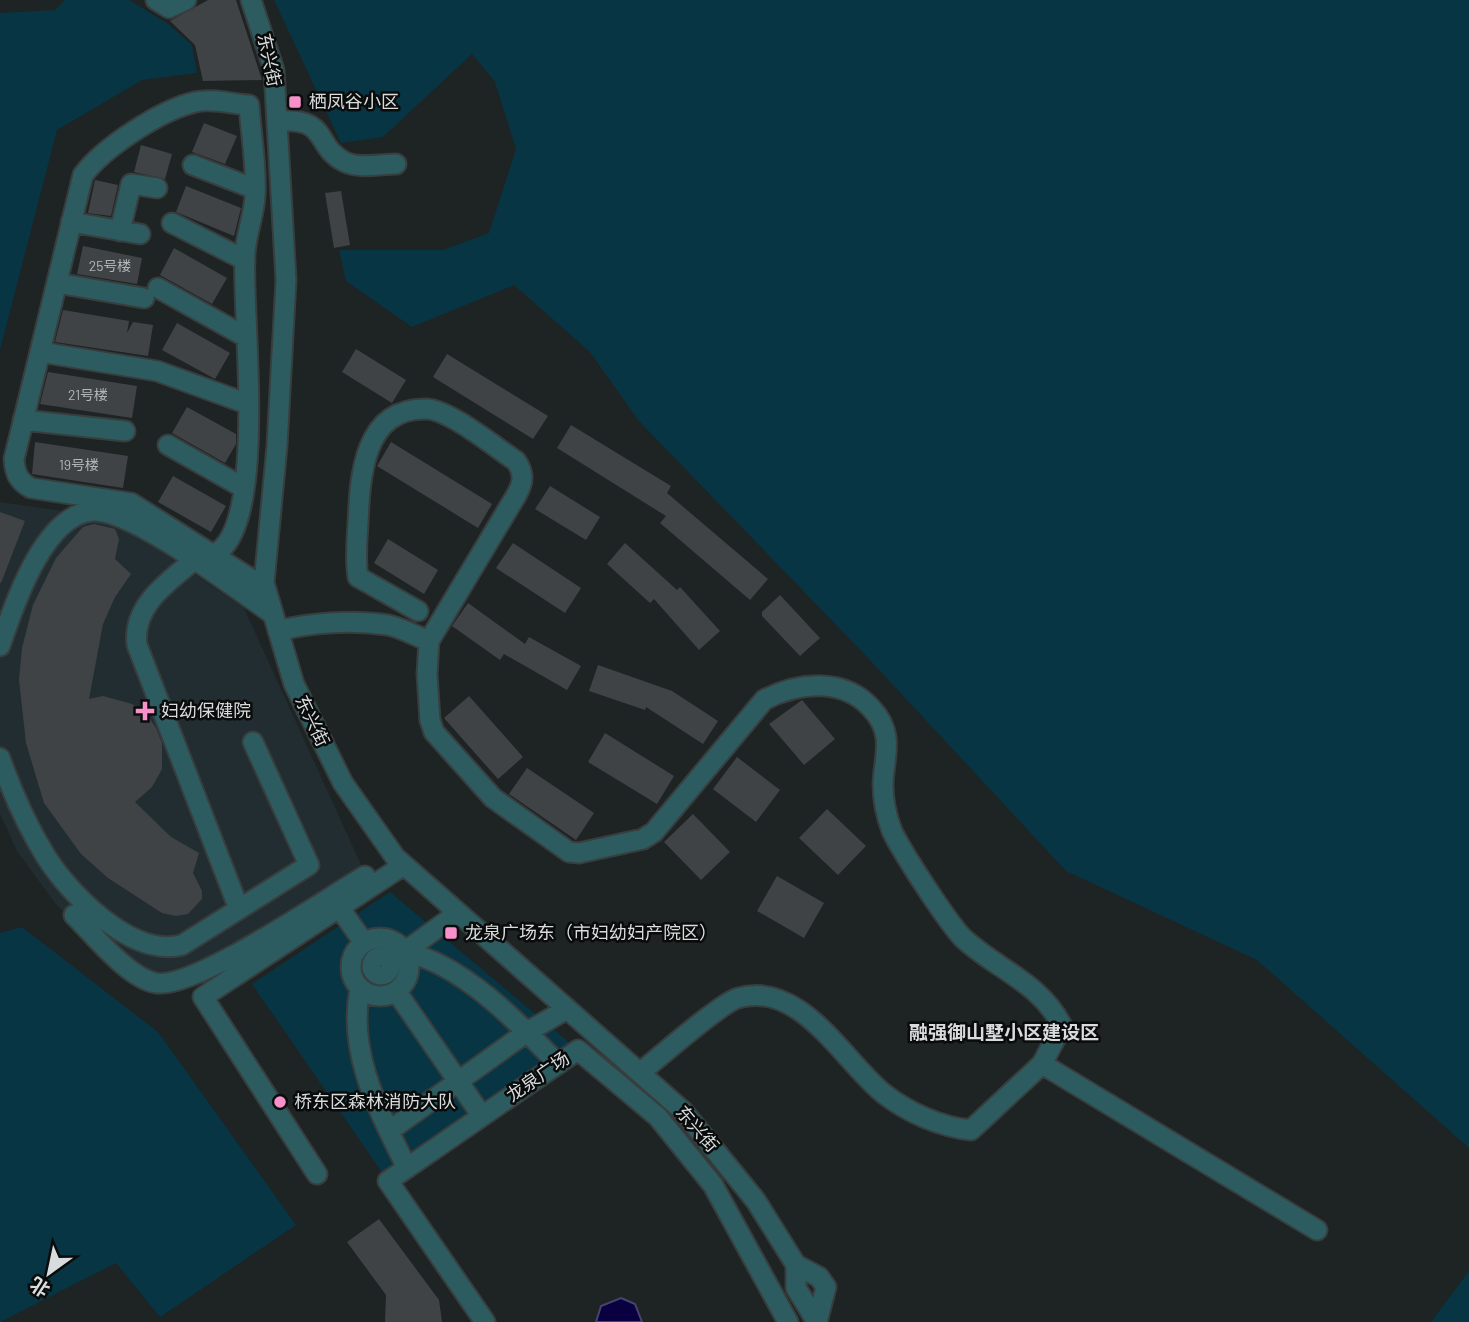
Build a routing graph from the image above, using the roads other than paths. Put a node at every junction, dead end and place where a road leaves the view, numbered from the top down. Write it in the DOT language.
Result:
graph roads {
  1 [pos="156,0"];
  2 [pos="186,0"];
  3 [pos="251,0"];
  4 [pos="276,94"];
  5 [pos="249,105"];
  6 [pos="278,121"];
  7 [pos="396,164"];
  8 [pos="193,165"];
  9 [pos="158,188"];
  10 [pos="255,189"];
  11 [pos="71,222"];
  12 [pos="172,223"];
  13 [pos="120,231"];
  14 [pos="140,234"];
  15 [pos="245,260"];
  16 [pos="57,283"];
  17 [pos="246,337"];
  18 [pos="40,352"];
  19 [pos="248,404"];
  20 [pos="23,420"];
  21 [pos="125,431"];
  22 [pos="168,445"];
  23 [pos="244,488"];
  24 [pos="215,554"];
  25 [pos="193,561"];
  26 [pos="264,583"];
  27 [pos="418,611"];
  28 [pos="276,622"];
  29 [pos="429,641"];
  30 [pos="0,646"];
  31 [pos="253,742"];
  32 [pos="0,758"];
  33 [pos="400,861"];
  34 [pos="340,907"];
  35 [pos="239,909"];
  36 [pos="458,913"];
  37 [pos="74,915"];
  38 [pos="364,943"];
  39 [pos="404,952"];
  40 [pos="360,988"];
  41 [pos="396,991"];
  42 [pos="567,1009"];
  43 [pos="527,1032"];
  44 [pos="558,1064"];
  45 [pos="1042,1064"];
  46 [pos="640,1073"];
  47 [pos="457,1081"];
  48 [pos="482,1116"];
  49 [pos="389,1131"];
  50 [pos="727,1165"];
  51 [pos="407,1168"];
  52 [pos="317,1174"];
  53 [pos="709,1179"];
  54 [pos="387,1187"];
  55 [pos="1317,1230"];
  56 [pos="796,1265"];
  57 [pos="480,1322"];
  58 [pos="485,1322"];
  59 [pos="788,1322"];
  60 [pos="817,1322"];
  1 -- 2 [label="street"];
  3 -- 4 [label="street, 东兴街"];
  4 -- 5 [label="street"];
  4 -- 6 [label="street, 东兴街"];
  5 -- 10 [label="street"];
  5 -- 11 [label="street"];
  6 -- 7 [label="street"];
  6 -- 26 [label="street, 东兴街"];
  8 -- 10 [label="street"];
  9 -- 13 [label="street"];
  10 -- 15 [label="street"];
  11 -- 13 [label="street"];
  11 -- 16 [label="street"];
  12 -- 15 [label="street"];
  13 -- 14 [label="street"];
  15 -- 17 [label="street"];
  16 -- 17 [label="street"];
  16 -- 18 [label="street"];
  17 -- 19 [label="street"];
  18 -- 19 [label="street"];
  18 -- 20 [label="street"];
  19 -- 23 [label="street"];
  20 -- 21 [label="street"];
  20 -- 24 [label="street"];
  22 -- 23 [label="street"];
  23 -- 24 [label="street"];
  24 -- 26 [label="street"];
  25 -- 28 [label="street"];
  25 -- 30 [label="street"];
  25 -- 35 [label="street"];
  26 -- 28 [label="street, 东兴街"];
  27 -- 29 [label="street"];
  28 -- 29 [label="street"];
  28 -- 33 [label="street, 东兴街"];
  29 -- 45 [label="street"];
  31 -- 35 [label="street"];
  32 -- 35 [label="street"];
  33 -- 34 [label="street"];
  33 -- 36 [label="street, 东兴街"];
  33 -- 37 [label="street"];
  34 -- 38 [label="street"];
  34 -- 52 [label="street"];
  36 -- 39 [label="street"];
  36 -- 42 [label="street, 东兴街"];
  38 -- 39 [label="street"];
  38 -- 40 [label="street"];
  39 -- 41 [label="street"];
  39 -- 43 [label="street"];
  40 -- 41 [label="street"];
  40 -- 49 [label="street"];
  41 -- 47 [label="street"];
  42 -- 43 [label="street"];
  42 -- 46 [label="street, 东兴街"];
  43 -- 44 [label="street"];
  43 -- 47 [label="street"];
  44 -- 48 [label="street, 龙泉广场"];
  44 -- 53 [label="street, 龙泉广场"];
  45 -- 46 [label="street"];
  45 -- 55 [label="street"];
  46 -- 50 [label="street, 东兴街"];
  47 -- 48 [label="street"];
  47 -- 49 [label="street"];
  48 -- 51 [label="street, 龙泉广场"];
  49 -- 51 [label="street"];
  50 -- 53 [label="street"];
  50 -- 56 [label="street, 东兴街"];
  51 -- 58 [label="street, 龙泉广场"];
  53 -- 59 [label="street, 龙泉广场"];
  54 -- 57 [label="street"];
  56 -- 60 [label="street"];
  56 -- 60 [label="street"];
}
